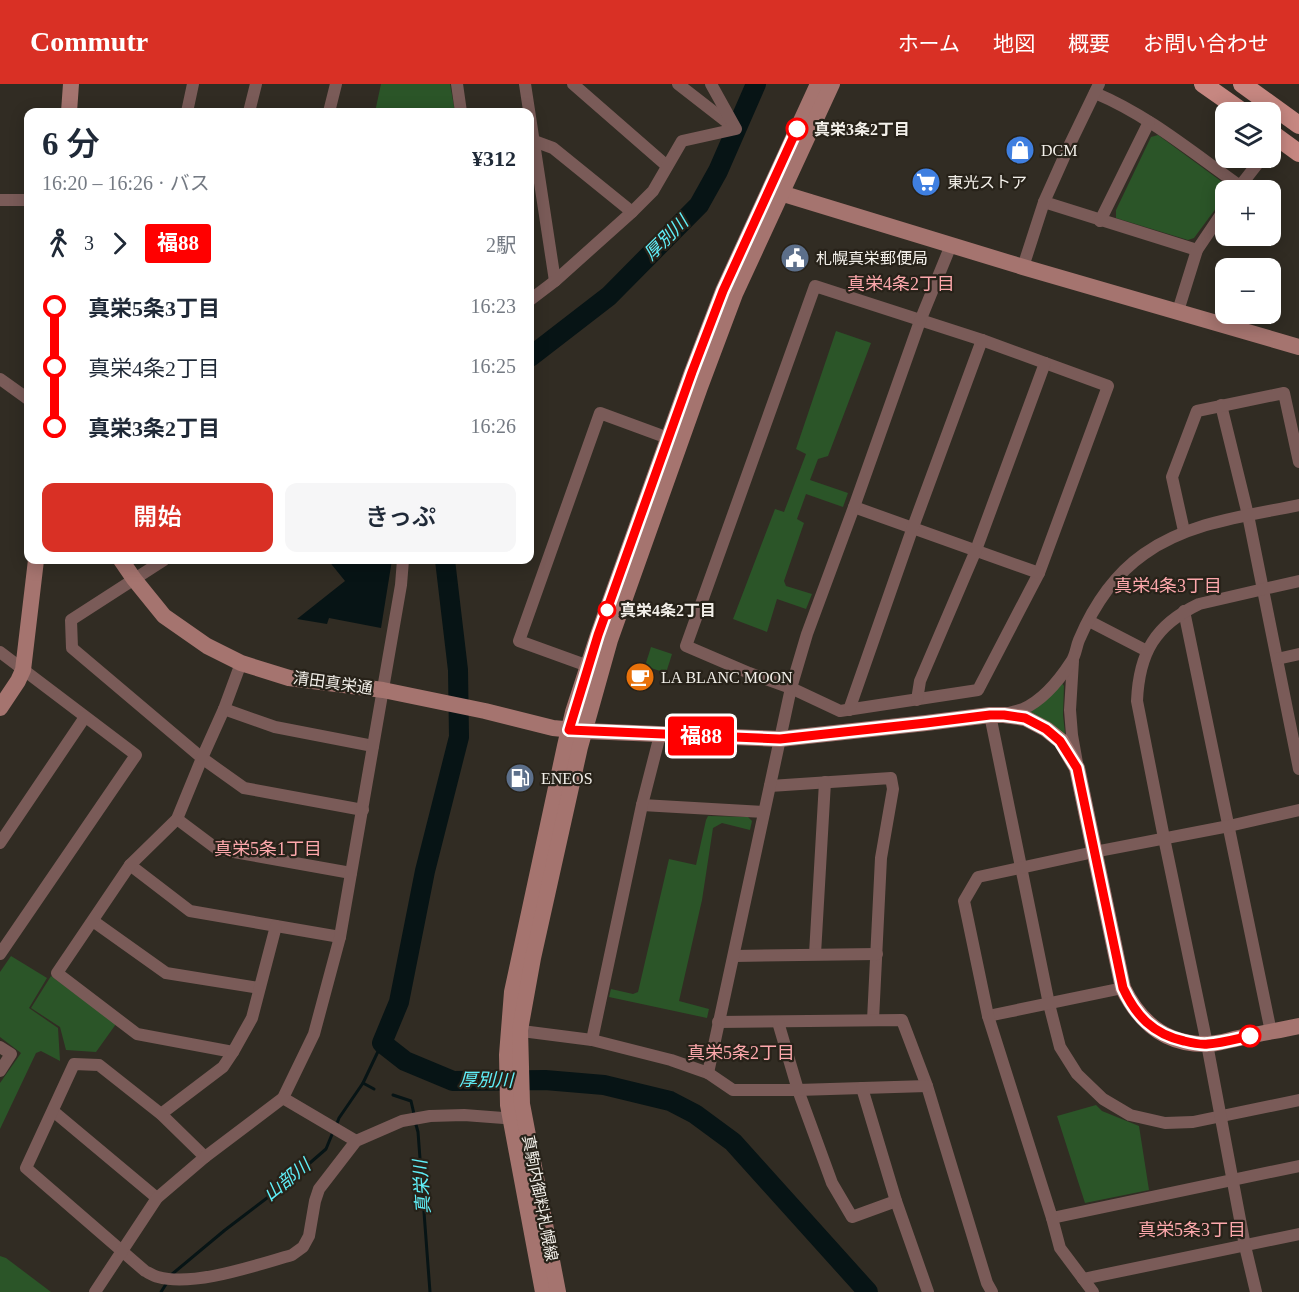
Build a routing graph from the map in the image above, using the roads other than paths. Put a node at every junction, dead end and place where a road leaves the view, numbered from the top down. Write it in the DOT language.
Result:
graph roads {
  1 [pos="71,84"];
  2 [pos="193,84"];
  3 [pos="256,84"];
  4 [pos="336,84"];
  5 [pos="457,84"];
  6 [pos="525,84"];
  7 [pos="573,84"];
  8 [pos="678,84"];
  9 [pos="711,84"];
  10 [pos="818,84"];
  11 [pos="832,84"];
  12 [pos="1203,84"];
  13 [pos="1242,84"];
  14 [pos="1097,88"];
  15 [pos="1229,102"];
  16 [pos="69,108"];
  17 [pos="188,108"];
  18 [pos="250,108"];
  19 [pos="330,108"];
  20 [pos="460,108"];
  21 [pos="529,108"];
  22 [pos="1149,122"];
  23 [pos="1299,125"];
  24 [pos="736,129"];
  25 [pos="534,141"];
  26 [pos="1281,143"];
  27 [pos="1299,153"];
  28 [pos="667,166"];
  29 [pos="1254,168"];
  30 [pos="1227,180"];
  31 [pos="1244,180"];
  32 [pos="776,192"];
  33 [pos="0,200"];
  34 [pos="24,200"];
  35 [pos="1044,202"];
  36 [pos="632,212"];
  37 [pos="1100,220"];
  38 [pos="1215,223"];
  39 [pos="951,245"];
  40 [pos="1197,250"];
  41 [pos="1023,267"];
  42 [pos="555,281"];
  43 [pos="534,297"];
  44 [pos="1178,311"];
  45 [pos="920,321"];
  46 [pos="982,340"];
  47 [pos="1299,347"];
  48 [pos="1045,363"];
  49 [pos="0,379"];
  50 [pos="24,396"];
  51 [pos="1221,405"];
  52 [pos="668,438"];
  53 [pos="1299,462"];
  54 [pos="1299,505"];
  55 [pos="854,507"];
  56 [pos="1248,515"];
  57 [pos="913,527"];
  58 [pos="1184,531"];
  59 [pos="976,549"];
  60 [pos="36,564"];
  61 [pos="124,564"];
  62 [pos="158,564"];
  63 [pos="403,564"];
  64 [pos="1039,573"];
  65 [pos="134,579"];
  66 [pos="1299,581"];
  67 [pos="1263,589"];
  68 [pos="1184,611"];
  69 [pos="1089,621"];
  70 [pos="1147,651"];
  71 [pos="0,652"];
  72 [pos="1299,654"];
  73 [pos="1277,659"];
  74 [pos="1073,660"];
  75 [pos="241,663"];
  76 [pos="588,666"];
  77 [pos="23,670"];
  78 [pos="791,688"];
  79 [pos="383,690"];
  80 [pos="917,700"];
  81 [pos="0,708"];
  82 [pos="224,709"];
  83 [pos="849,710"];
  84 [pos="997,715"];
  85 [pos="85,717"];
  86 [pos="576,731"];
  87 [pos="1295,733"];
  88 [pos="660,735"];
  89 [pos="780,739"];
  90 [pos="373,746"];
  91 [pos="202,758"];
  92 [pos="1077,768"];
  93 [pos="1299,769"];
  94 [pos="825,783"];
  95 [pos="770,786"];
  96 [pos="642,805"];
  97 [pos="363,810"];
  98 [pos="1299,810"];
  99 [pos="764,812"];
  100 [pos="177,819"];
  101 [pos="1228,826"];
  102 [pos="1164,838"];
  103 [pos="0,843"];
  104 [pos="1094,852"];
  105 [pos="129,865"];
  106 [pos="1021,868"];
  107 [pos="351,873"];
  108 [pos="93,921"];
  109 [pos="276,926"];
  110 [pos="340,937"];
  111 [pos="4,939"];
  112 [pos="0,954"];
  113 [pos="815,954"];
  114 [pos="877,954"];
  115 [pos="734,956"];
  116 [pos="259,988"];
  117 [pos="1123,988"];
  118 [pos="1049,1004"];
  119 [pos="988,1016"];
  120 [pos="873,1020"];
  121 [pos="718,1022"];
  122 [pos="778,1022"];
  123 [pos="1299,1026"];
  124 [pos="514,1030"];
  125 [pos="1271,1032"];
  126 [pos="592,1040"];
  127 [pos="1207,1044"];
  128 [pos="0,1047"];
  129 [pos="233,1052"];
  130 [pos="0,1071"];
  131 [pos="708,1072"];
  132 [pos="927,1086"];
  133 [pos="862,1088"];
  134 [pos="798,1090"];
  135 [pos="283,1098"];
  136 [pos="1299,1100"];
  137 [pos="53,1111"];
  138 [pos="516,1112"];
  139 [pos="160,1114"];
  140 [pos="1220,1116"];
  141 [pos="353,1139"];
  142 [pos="206,1156"];
  143 [pos="1299,1166"];
  144 [pos="1233,1180"];
  145 [pos="157,1198"];
  146 [pos="896,1201"];
  147 [pos="1052,1218"];
  148 [pos="1299,1234"];
  149 [pos="1245,1246"];
  150 [pos="122,1250"];
  151 [pos="1083,1279"];
  152 [pos="95,1292"];
  153 [pos="543,1292"];
  154 [pos="558,1292"];
  155 [pos="928,1292"];
  156 [pos="992,1292"];
  157 [pos="1093,1292"];
  158 [pos="1256,1292"];
  1 -- 16 [label="street"];
  2 -- 17 [label="street"];
  3 -- 18 [label="street"];
  4 -- 19 [label="street"];
  5 -- 20 [label="street"];
  6 -- 21 [label="street"];
  7 -- 28 [label="street"];
  8 -- 24 [label="street"];
  9 -- 24 [label="street"];
  10 -- 32 [label="street"];
  11 -- 32 [label="street"];
  12 -- 15 [label="main road"];
  13 -- 23 [label="main road"];
  14 -- 22 [label="street"];
  14 -- 35 [label="street"];
  22 -- 30 [label="street"];
  22 -- 37 [label="street"];
  24 -- 28 [label="street"];
  25 -- 36 [label="street"];
  25 -- 42 [label="street"];
  26 -- 27 [label="main road"];
  28 -- 36 [label="street"];
  29 -- 31 [label="street"];
  32 -- 39 [label="street"];
  32 -- 52 [label="street"];
  32 -- 86 [label="street"];
  33 -- 34 [label="street"];
  35 -- 37 [label="street"];
  35 -- 41 [label="street"];
  36 -- 42 [label="street"];
  37 -- 40 [label="street"];
  38 -- 40 [label="street"];
  39 -- 41 [label="street"];
  39 -- 45 [label="street"];
  40 -- 44 [label="street"];
  41 -- 44 [label="street"];
  42 -- 43 [label="street"];
  44 -- 47 [label="street"];
  45 -- 46 [label="street"];
  45 -- 55 [label="street"];
  45 -- 78 [label="street"];
  46 -- 48 [label="street"];
  46 -- 57 [label="street"];
  48 -- 59 [label="street"];
  48 -- 64 [label="street"];
  49 -- 50 [label="street"];
  51 -- 53 [label="street"];
  51 -- 56 [label="street"];
  51 -- 58 [label="street"];
  52 -- 76 [label="street"];
  52 -- 76 [label="street"];
  54 -- 56 [label="street"];
  55 -- 57 [label="street"];
  55 -- 78 [label="street"];
  56 -- 58 [label="street"];
  56 -- 67 [label="street"];
  57 -- 59 [label="street"];
  57 -- 83 [label="street"];
  58 -- 69 [label="street"];
  59 -- 64 [label="street"];
  59 -- 80 [label="street"];
  60 -- 77 [label="street"];
  61 -- 65 [label="street, 清田真栄通"];
  62 -- 65 [label="street"];
  63 -- 79 [label="street"];
  64 -- 80 [label="street"];
  65 -- 75 [label="street, 清田真栄通"];
  65 -- 91 [label="street"];
  66 -- 67 [label="street"];
  67 -- 68 [label="street"];
  67 -- 73 [label="street"];
  68 -- 70 [label="street"];
  68 -- 101 [label="street"];
  69 -- 70 [label="street"];
  69 -- 74 [label="street"];
  70 -- 102 [label="street"];
  71 -- 77 [label="street"];
  72 -- 73 [label="street"];
  73 -- 87 [label="street"];
  74 -- 84 [label="street"];
  74 -- 92 [label="street"];
  75 -- 79 [label="street, 清田真栄通"];
  75 -- 82 [label="street"];
  76 -- 86 [label="street"];
  77 -- 81 [label="street"];
  77 -- 85 [label="street"];
  78 -- 83 [label="street"];
  78 -- 89 [label="street"];
  79 -- 86 [label="street, 清田真栄通"];
  79 -- 90 [label="street"];
  80 -- 83 [label="street"];
  82 -- 90 [label="street"];
  82 -- 91 [label="street"];
  84 -- 89 [label="street, 清田真栄通"];
  84 -- 92 [label="street"];
  84 -- 106 [label="street"];
  85 -- 103 [label="street"];
  85 -- 111 [label="street"];
  86 -- 88 [label="street, 清田真栄通"];
  86 -- 124 [label="street"];
  87 -- 93 [label="street"];
  88 -- 89 [label="street, 清田真栄通"];
  88 -- 96 [label="street"];
  89 -- 95 [label="street"];
  90 -- 97 [label="street"];
  91 -- 97 [label="street"];
  91 -- 100 [label="street"];
  92 -- 104 [label="street"];
  94 -- 95 [label="street"];
  94 -- 113 [label="street"];
  94 -- 114 [label="street"];
  95 -- 99 [label="street"];
  96 -- 99 [label="street"];
  96 -- 126 [label="street"];
  97 -- 107 [label="street"];
  98 -- 101 [label="street"];
  99 -- 115 [label="street"];
  100 -- 105 [label="street"];
  100 -- 107 [label="street"];
  101 -- 102 [label="street"];
  101 -- 125 [label="street"];
  102 -- 104 [label="street"];
  102 -- 127 [label="street"];
  104 -- 106 [label="street"];
  104 -- 117 [label="street"];
  105 -- 108 [label="street"];
  105 -- 109 [label="street"];
  106 -- 118 [label="street"];
  106 -- 119 [label="street"];
  107 -- 110 [label="street"];
  108 -- 116 [label="street"];
  108 -- 129 [label="street"];
  109 -- 110 [label="street"];
  109 -- 116 [label="street"];
  110 -- 135 [label="street"];
  111 -- 112 [label="street"];
  113 -- 114 [label="street"];
  113 -- 115 [label="street"];
  114 -- 120 [label="street"];
  115 -- 121 [label="street"];
  116 -- 129 [label="street"];
  117 -- 118 [label="street"];
  117 -- 127 [label="street"];
  118 -- 119 [label="street"];
  118 -- 140 [label="street"];
  119 -- 147 [label="street"];
  120 -- 122 [label="street"];
  120 -- 132 [label="street"];
  121 -- 122 [label="street"];
  121 -- 131 [label="street"];
  122 -- 134 [label="street"];
  123 -- 125 [label="street"];
  124 -- 126 [label="street"];
  124 -- 138 [label="street"];
  125 -- 127 [label="street"];
  126 -- 131 [label="street"];
  127 -- 140 [label="street"];
  128 -- 130 [label="street"];
  129 -- 139 [label="street"];
  131 -- 134 [label="street"];
  132 -- 133 [label="street"];
  132 -- 156 [label="street"];
  133 -- 134 [label="street"];
  133 -- 146 [label="street"];
  134 -- 146 [label="street"];
  135 -- 141 [label="street"];
  135 -- 142 [label="street"];
  136 -- 140 [label="street"];
  137 -- 139 [label="street"];
  137 -- 145 [label="street"];
  137 -- 150 [label="street"];
  138 -- 141 [label="street"];
  138 -- 153 [label="street, 真駒内御料札幌線"];
  138 -- 154 [label="street, 真駒内御料札幌線"];
  139 -- 142 [label="street"];
  140 -- 144 [label="street"];
  141 -- 150 [label="street"];
  142 -- 145 [label="street"];
  143 -- 144 [label="street"];
  144 -- 147 [label="street"];
  144 -- 149 [label="street"];
  145 -- 150 [label="street"];
  146 -- 155 [label="street"];
  147 -- 151 [label="street"];
  148 -- 149 [label="street"];
  149 -- 151 [label="street"];
  149 -- 158 [label="street"];
  150 -- 152 [label="street"];
  151 -- 157 [label="street"];
}
